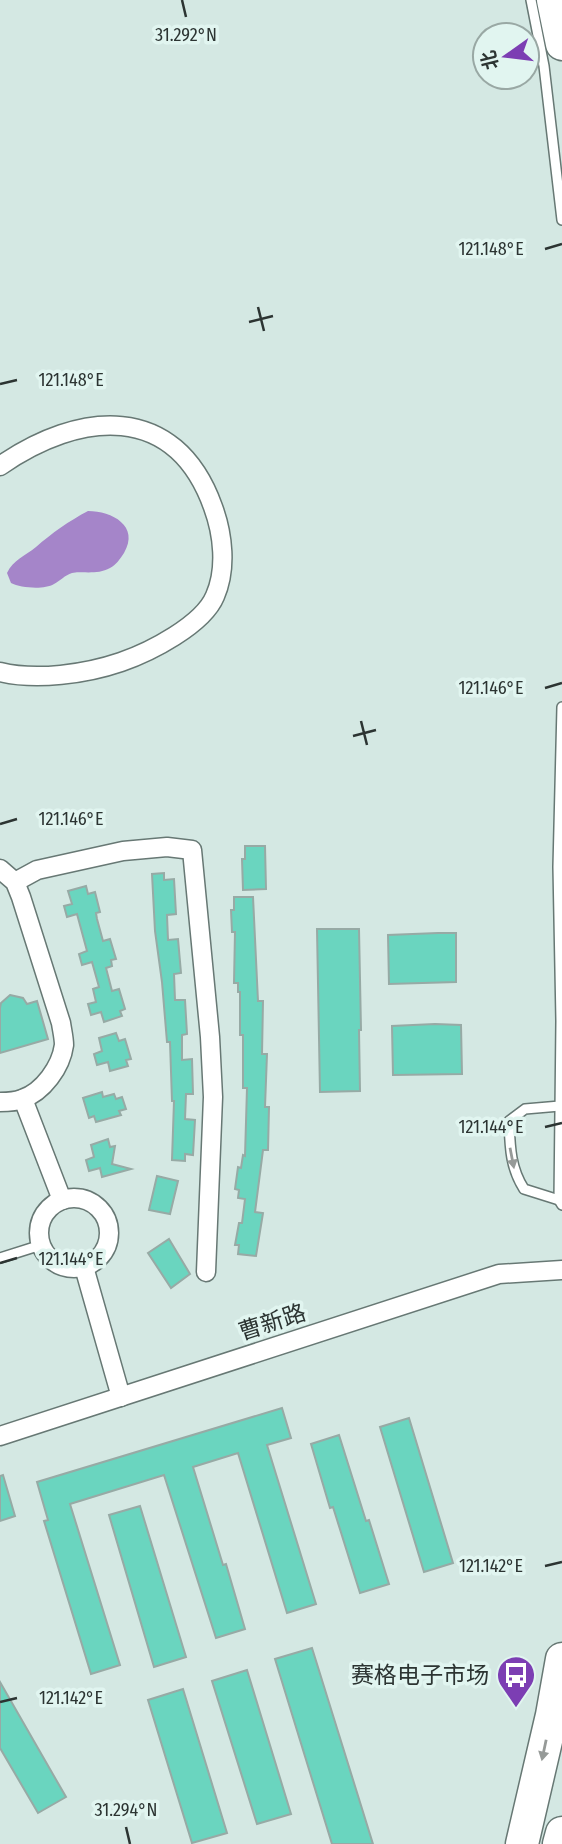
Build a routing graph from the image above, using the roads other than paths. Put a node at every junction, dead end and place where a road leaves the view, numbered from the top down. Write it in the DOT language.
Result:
graph roads {
  1 [pos="531,0"];
  2 [pos="553,0"];
  3 [pos="562,44"];
  4 [pos="562,220"];
  5 [pos="0,466"];
  6 [pos="0,672"];
  7 [pos="562,707"];
  8 [pos="0,869"];
  9 [pos="15,882"];
  10 [pos="23,1099"];
  11 [pos="0,1102"];
  12 [pos="560,1106"];
  13 [pos="62,1200"];
  14 [pos="561,1202"];
  15 [pos="41,1245"];
  16 [pos="0,1258"];
  17 [pos="84,1267"];
  18 [pos="562,1270"];
  19 [pos="206,1272"];
  20 [pos="121,1396"];
  21 [pos="0,1436"];
  22 [pos="562,1659"];
  23 [pos="562,1833"];
  24 [pos="522,1844"];
  25 [pos="559,1844"];
  1 -- 4 [label="lane"];
  2 -- 3 [label="highway"];
  5 -- 6 [label="street"];
  7 -- 12 [label="lane"];
  8 -- 9 [label="street"];
  9 -- 10 [label="street"];
  9 -- 19 [label="street"];
  10 -- 11 [label="street"];
  10 -- 13 [label="street"];
  12 -- 14 [label="lane"];
  12 -- 14 [label="lane, one-way"];
  13 -- 15 [label="street"];
  13 -- 17 [label="street"];
  15 -- 16 [label="lane"];
  15 -- 17 [label="street"];
  17 -- 20 [label="street"];
  18 -- 20 [label="street, 曹新路"];
  20 -- 21 [label="street, 曹新路"];
  22 -- 24 [label="highway, one-way"];
  23 -- 25 [label="highway"];
}
